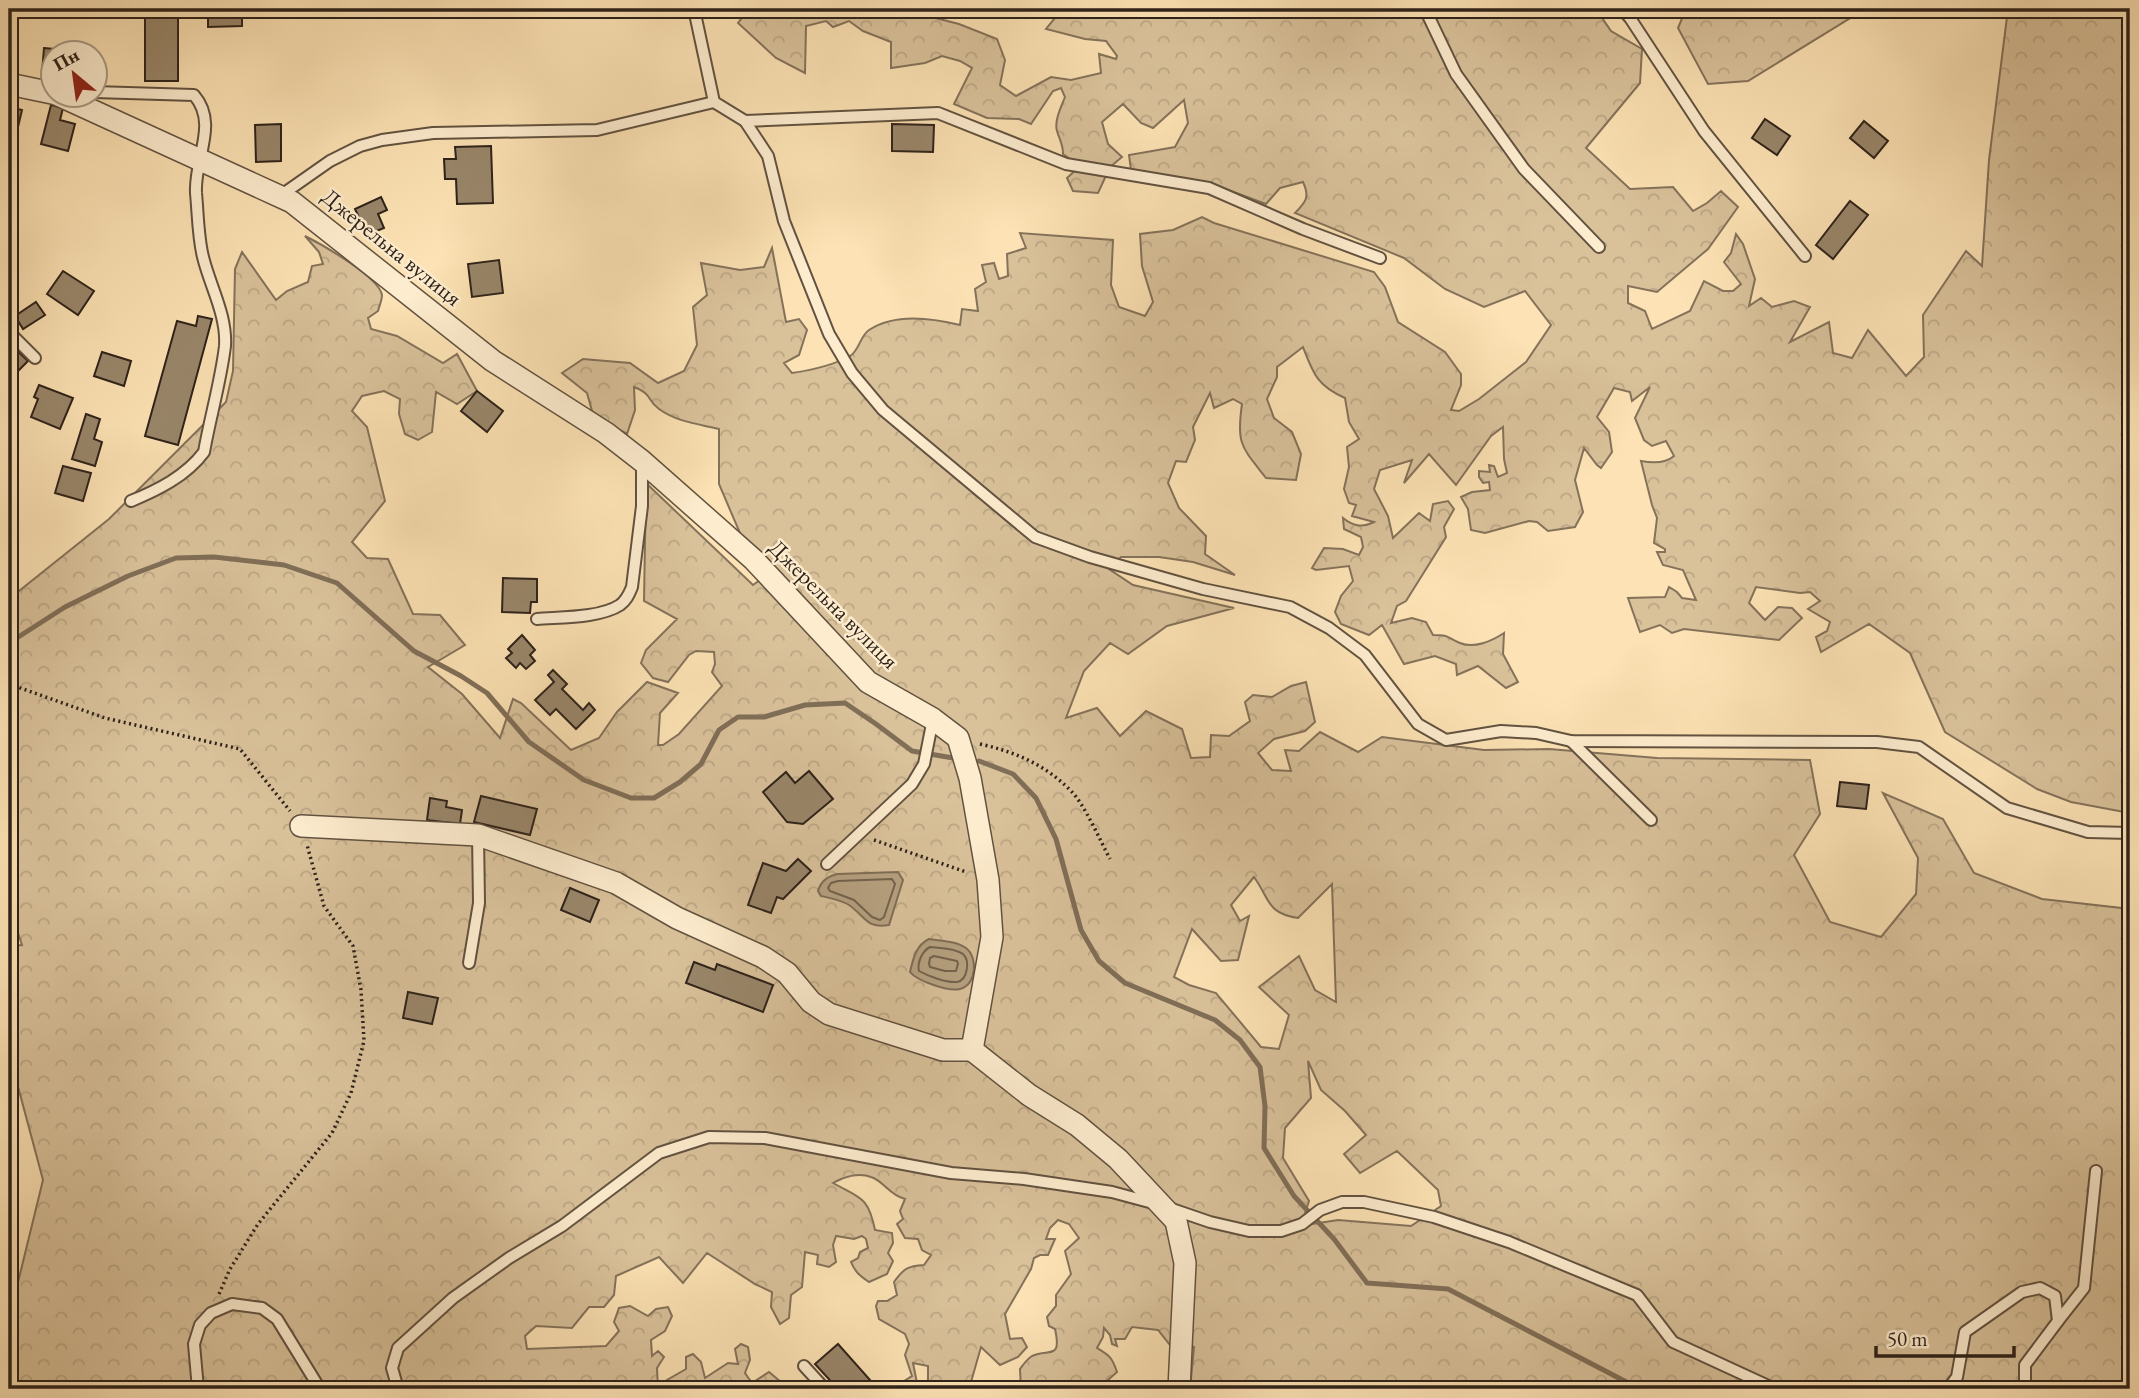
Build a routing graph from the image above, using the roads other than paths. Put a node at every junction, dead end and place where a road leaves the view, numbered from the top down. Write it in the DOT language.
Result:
graph roads {
  1 [pos="694,9"];
  2 [pos="1425,9"];
  3 [pos="1622,9"];
  4 [pos="9,85"];
  5 [pos="38,90"];
  6 [pos="108,92"];
  7 [pos="714,102"];
  8 [pos="87,108"];
  9 [pos="745,121"];
  10 [pos="199,160"];
  11 [pos="281,196"];
  12 [pos="1599,247"];
  13 [pos="1805,256"];
  14 [pos="1380,258"];
  15 [pos="9,332"];
  16 [pos="35,358"];
  17 [pos="642,461"];
  18 [pos="131,501"];
  19 [pos="537,619"];
  20 [pos="933,719"];
  21 [pos="1571,741"];
  22 [pos="1651,820"];
  23 [pos="301,826"];
  24 [pos="2130,834"];
  25 [pos="478,835"];
  26 [pos="827,864"];
  27 [pos="469,962"];
  28 [pos="972,1049"];
  29 [pos="2096,1171"];
  30 [pos="1162,1206"];
  31 [pos="2058,1321"];
  32 [pos="804,1366"];
  33 [pos="198,1389"];
  34 [pos="320,1389"];
  35 [pos="398,1389"];
  36 [pos="825,1389"];
  37 [pos="1179,1389"];
  38 [pos="1775,1389"];
  39 [pos="1948,1389"];
  40 [pos="2027,1389"];
  1 -- 7 [label="lane"];
  2 -- 12 [label="lane"];
  3 -- 13 [label="lane"];
  4 -- 5 [label="street, Джерельна вулиця"];
  6 -- 10 [label="lane"];
  7 -- 9 [label="lane"];
  7 -- 11 [label="lane"];
  8 -- 10 [label="street, Джерельна вулиця"];
  9 -- 14 [label="lane"];
  9 -- 21 [label="lane"];
  10 -- 11 [label="street, Джерельна вулиця"];
  10 -- 18 [label="lane"];
  11 -- 17 [label="street, Джерельна вулиця"];
  15 -- 16 [label="lane"];
  17 -- 19 [label="lane"];
  17 -- 20 [label="street, Джерельна вулиця"];
  20 -- 26 [label="lane"];
  20 -- 28 [label="street, Джерельна вулиця"];
  21 -- 22 [label="lane"];
  21 -- 24 [label="lane"];
  23 -- 25 [label="street"];
  25 -- 27 [label="lane"];
  25 -- 28 [label="street"];
  28 -- 30 [label="street"];
  29 -- 31 [label="lane"];
  30 -- 35 [label="lane"];
  30 -- 37 [label="street"];
  30 -- 38 [label="lane"];
  31 -- 39 [label="lane"];
  31 -- 40 [label="lane"];
  32 -- 36 [label="lane"];
  33 -- 34 [label="lane"];
}
